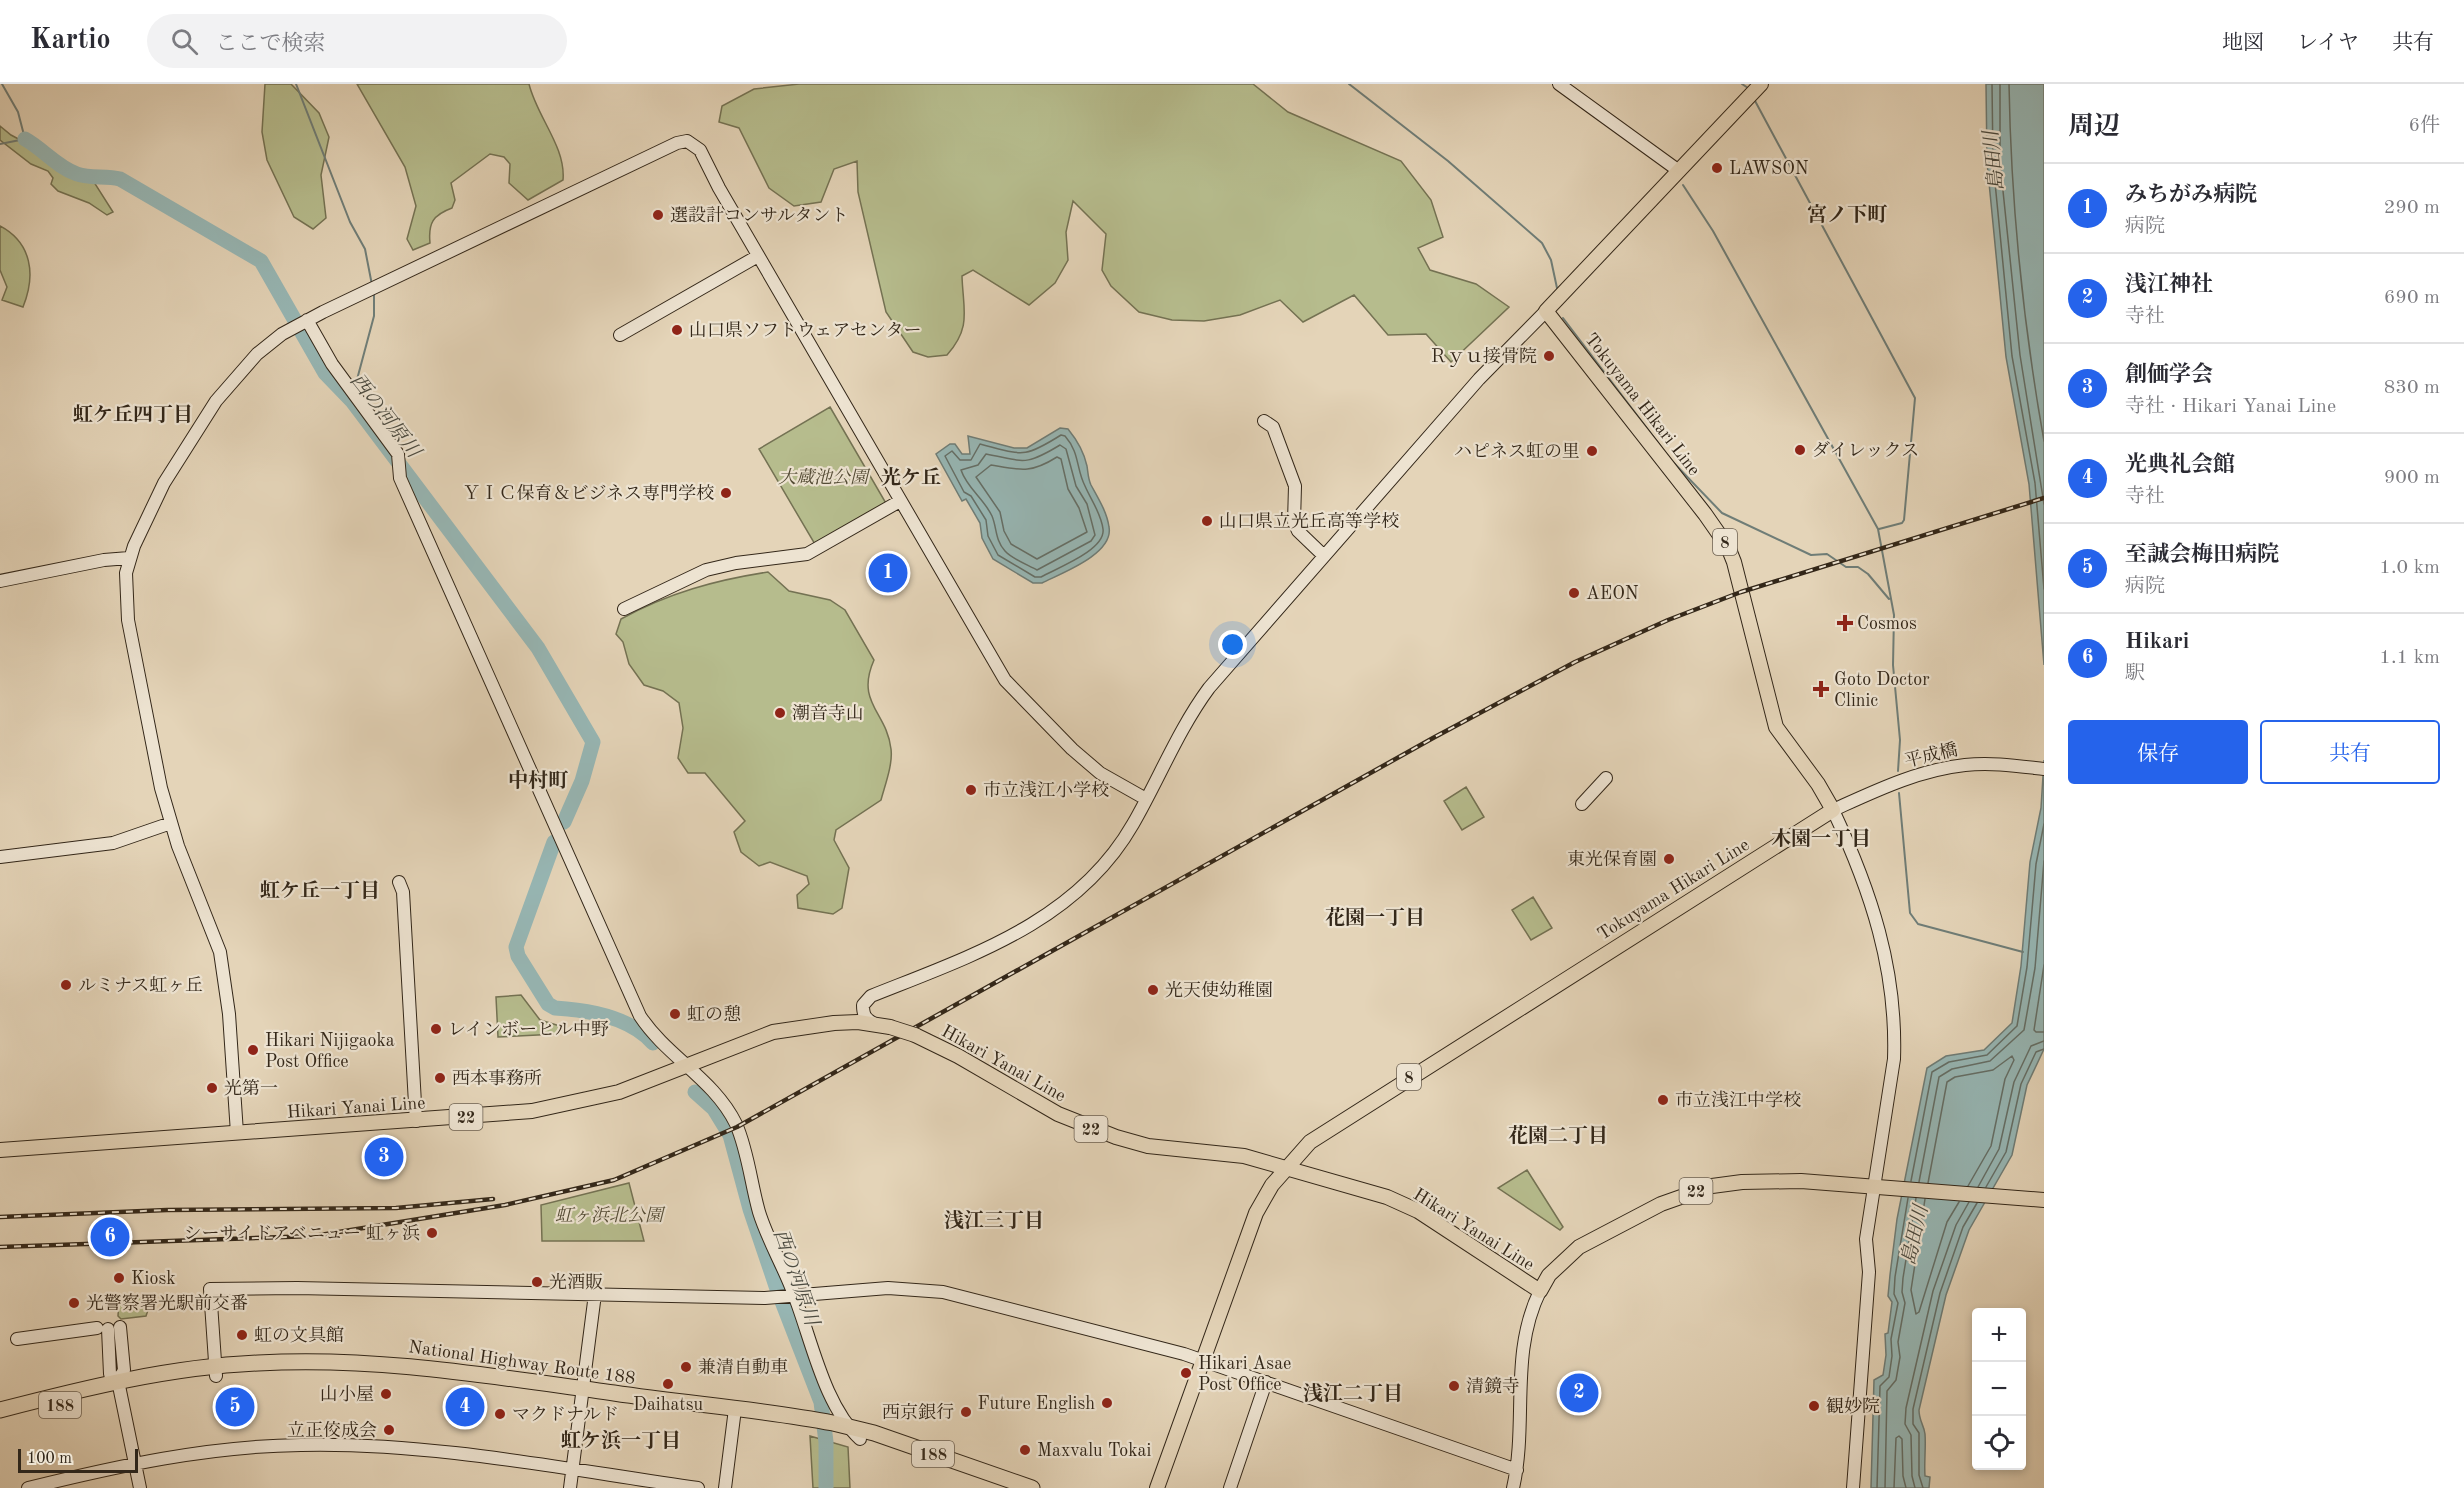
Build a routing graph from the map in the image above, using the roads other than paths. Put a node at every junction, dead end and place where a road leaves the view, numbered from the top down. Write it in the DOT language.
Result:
graph roads {
  1 [pos="1559,84"];
  2 [pos="1761,84"];
  3 [pos="1678,171"];
  4 [pos="758,256"];
  5 [pos="1546,311"];
  6 [pos="307,320"];
  7 [pos="621,335"];
  8 [pos="1264,421"];
  9 [pos="900,501"];
  10 [pos="1323,555"];
  11 [pos="129,558"];
  12 [pos="0,581"];
  13 [pos="624,609"];
  14 [pos="2044,769"];
  15 [pos="1606,778"];
  16 [pos="1146,799"];
  17 [pos="1582,804"];
  18 [pos="1833,810"];
  19 [pos="171,823"];
  20 [pos="0,857"];
  21 [pos="399,882"];
  22 [pos="874,1024"];
  23 [pos="689,1066"];
  24 [pos="416,1122"];
  25 [pos="237,1133"];
  26 [pos="0,1150"];
  27 [pos="1286,1168"];
  28 [pos="1880,1187"];
  29 [pos="2044,1200"];
  30 [pos="1540,1291"];
  31 [pos="595,1294"];
  32 [pos="784,1297"];
  33 [pos="17,1339"];
  34 [pos="1203,1360"];
  35 [pos="215,1371"];
  36 [pos="1266,1382"];
  37 [pos="119,1386"];
  38 [pos="583,1393"];
  39 [pos="0,1410"];
  40 [pos="735,1413"];
  41 [pos="0,1419"];
  42 [pos="840,1428"];
  43 [pos="134,1462"];
  44 [pos="1517,1470"];
  45 [pos="573,1471"];
  46 [pos="28,1488"];
  47 [pos="140,1488"];
  48 [pos="570,1488"];
  49 [pos="698,1488"];
  50 [pos="725,1488"];
  51 [pos="1004,1488"];
  52 [pos="1032,1488"];
  53 [pos="1157,1488"];
  54 [pos="1230,1488"];
  55 [pos="1514,1488"];
  56 [pos="1853,1488"];
  1 -- 3 [label="street"];
  2 -- 3 [label="main road"];
  3 -- 5 [label="main road"];
  4 -- 6 [label="street"];
  4 -- 7 [label="street"];
  4 -- 9 [label="street"];
  5 -- 10 [label="street"];
  5 -- 18 [label="main road, Tokuyama Hikari Line / 8"];
  6 -- 11 [label="street"];
  6 -- 23 [label="street"];
  8 -- 10 [label="street"];
  9 -- 13 [label="street"];
  9 -- 16 [label="street"];
  10 -- 16 [label="street"];
  11 -- 12 [label="street"];
  11 -- 19 [label="street"];
  14 -- 18 [label="street, 平成橋"];
  15 -- 17 [label="street"];
  16 -- 22 [label="street"];
  18 -- 27 [label="main road, Tokuyama Hikari Line / 8"];
  18 -- 28 [label="street"];
  19 -- 20 [label="street"];
  19 -- 25 [label="street"];
  21 -- 24 [label="street"];
  22 -- 23 [label="main road, Hikari Yanai Line / 22"];
  22 -- 27 [label="main road, Hikari Yanai Line / 22, bridge"];
  23 -- 24 [label="main road, Hikari Yanai Line / 22"];
  23 -- 32 [label="street"];
  24 -- 25 [label="main road, Hikari Yanai Line / 22"];
  25 -- 26 [label="main road, Hikari Yanai Line / 22"];
  27 -- 30 [label="main road, Hikari Yanai Line / 22"];
  27 -- 34 [label="main road, Tokuyama Hikari Line / 8"];
  28 -- 29 [label="main road, Hikari Yanai Line / 22"];
  28 -- 30 [label="main road, Hikari Yanai Line / 22"];
  28 -- 56 [label="street"];
  30 -- 44 [label="street"];
  31 -- 32 [label="street"];
  31 -- 35 [label="street"];
  31 -- 38 [label="street"];
  32 -- 34 [label="street"];
  32 -- 42 [label="street"];
  33 -- 37 [label="street"];
  34 -- 36 [label="street"];
  34 -- 53 [label="main road, Tokuyama Hikari Line / 8"];
  35 -- 37 [label="highway, National Highway Route 188 / 188"];
  35 -- 38 [label="highway, National Highway Route 188 / 188"];
  36 -- 44 [label="street"];
  36 -- 54 [label="street"];
  37 -- 39 [label="highway, National Highway Route 188 / 188"];
  37 -- 41 [label="highway, National Highway Route 188 / 188"];
  37 -- 43 [label="street"];
  38 -- 40 [label="highway, National Highway Route 188 / 188"];
  38 -- 45 [label="street"];
  40 -- 42 [label="highway, National Highway Route 188 / 188"];
  40 -- 50 [label="street"];
  42 -- 51 [label="highway, National Highway Route 188 / 188"];
  42 -- 52 [label="highway, National Highway Route 188 / 188"];
  43 -- 45 [label="street"];
  43 -- 46 [label="street"];
  43 -- 47 [label="street"];
  44 -- 55 [label="street"];
  45 -- 48 [label="street"];
  45 -- 49 [label="street"];
}
